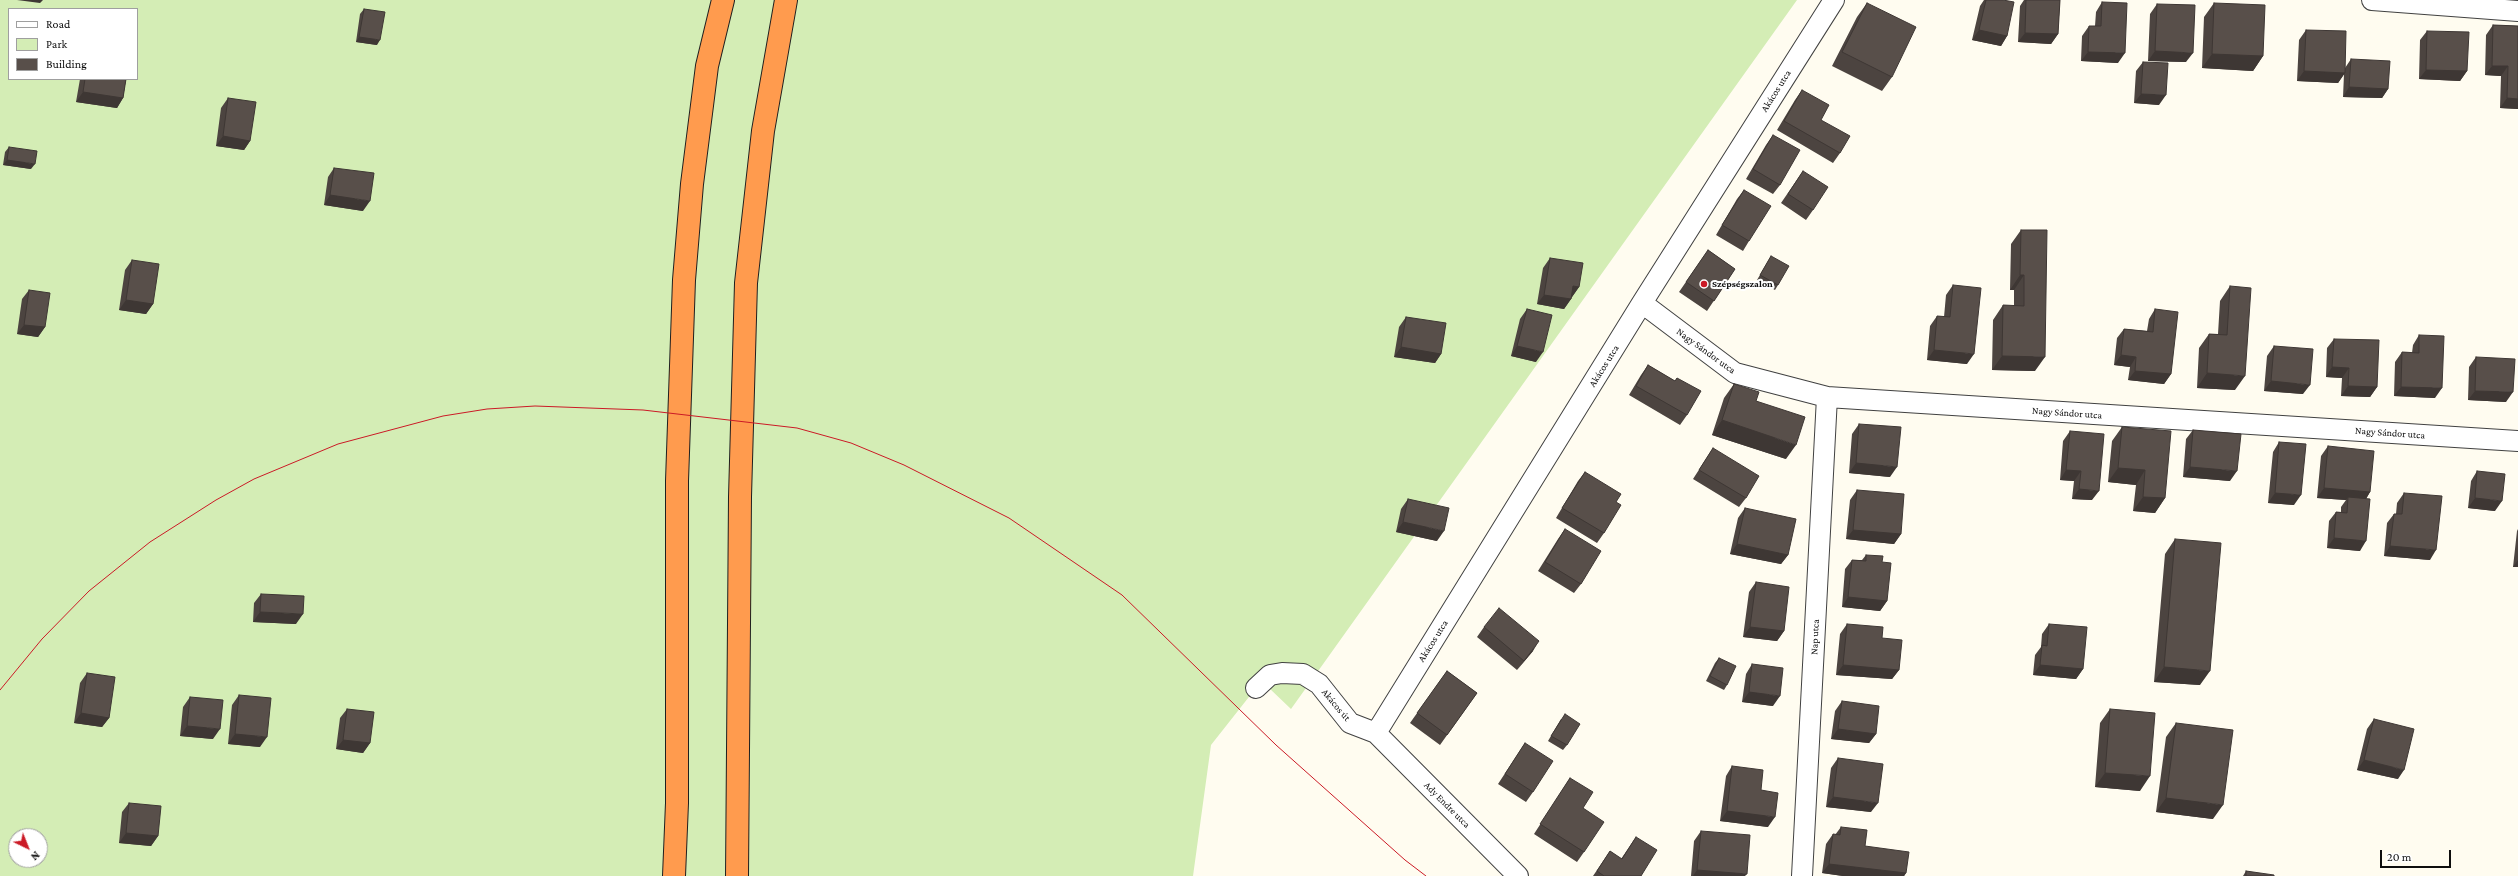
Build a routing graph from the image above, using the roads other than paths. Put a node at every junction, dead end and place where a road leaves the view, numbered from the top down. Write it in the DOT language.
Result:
graph roads {
  1 [pos="723,0"];
  2 [pos="786,0"];
  3 [pos="1834,0"];
  4 [pos="2372,0"];
  5 [pos="2518,11"];
  6 [pos="1642,303"];
  7 [pos="1827,397"];
  8 [pos="2518,441"];
  9 [pos="1256,688"];
  10 [pos="1376,734"];
  11 [pos="674,876"];
  12 [pos="737,876"];
  13 [pos="1518,876"];
  14 [pos="1802,876"];
  1 -- 11 [label="highway"];
  2 -- 12 [label="highway"];
  3 -- 6 [label="street, Akácos utca"];
  4 -- 5 [label="street"];
  6 -- 7 [label="street, Nagy Sándor utca"];
  6 -- 10 [label="street, Akácos utca"];
  7 -- 8 [label="street, Nagy Sándor utca"];
  7 -- 14 [label="street, Nap utca"];
  9 -- 10 [label="street, Akácos út"];
  10 -- 13 [label="street, Ady Endre utca"];
}
